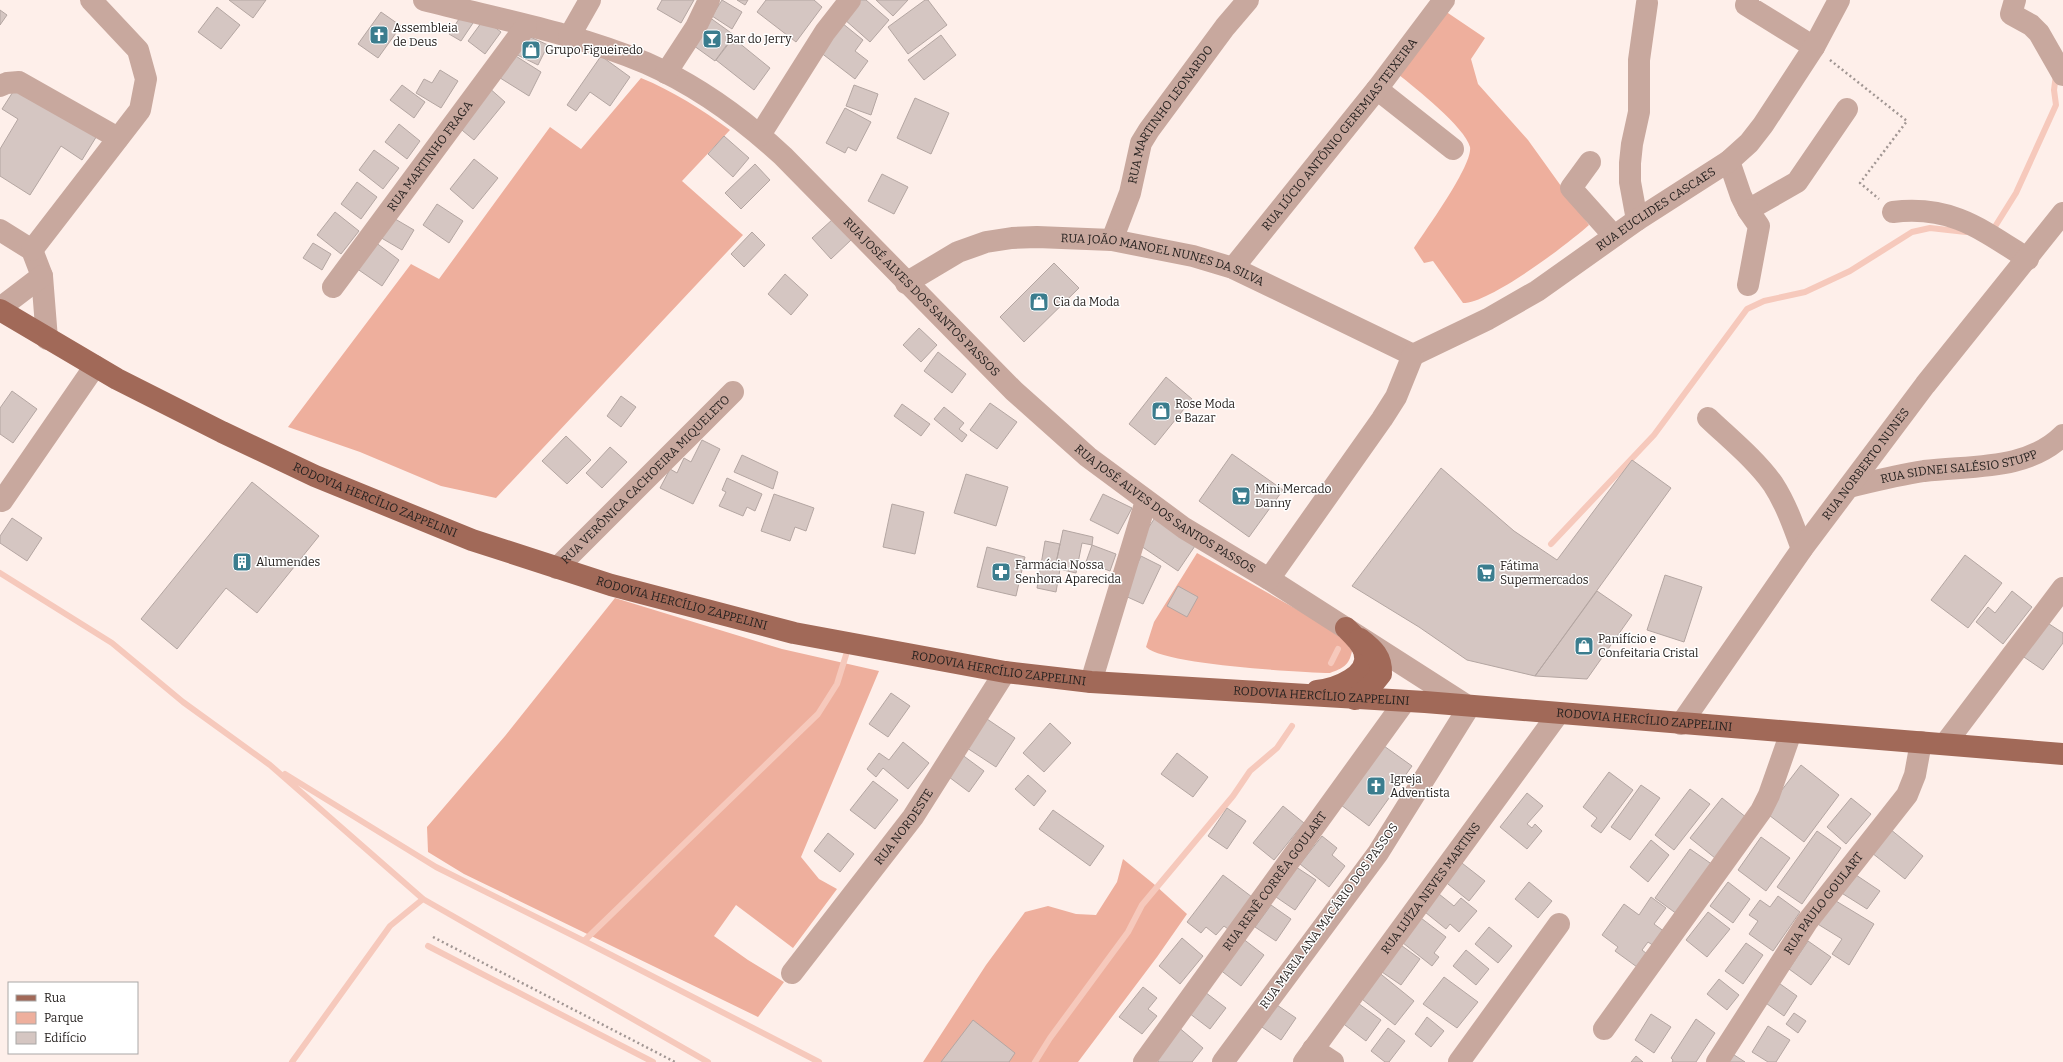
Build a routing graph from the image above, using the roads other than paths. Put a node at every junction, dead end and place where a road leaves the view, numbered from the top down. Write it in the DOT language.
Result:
graph roads {
  1 [pos="91,0"];
  2 [pos="424,0"];
  3 [pos="590,0"];
  4 [pos="709,0"];
  5 [pos="850,0"];
  6 [pos="1248,0"];
  7 [pos="1444,0"];
  8 [pos="1748,0"];
  9 [pos="1839,0"];
  10 [pos="2015,0"];
  11 [pos="1647,3"];
  12 [pos="484,7"];
  13 [pos="526,26"];
  14 [pos="569,37"];
  15 [pos="1814,47"];
  16 [pos="666,73"];
  17 [pos="2063,75"];
  18 [pos="0,86"];
  19 [pos="1377,89"];
  20 [pos="1847,109"];
  21 [pos="760,135"];
  22 [pos="118,138"];
  23 [pos="1453,149"];
  24 [pos="1729,161"];
  25 [pos="1590,162"];
  26 [pos="1748,210"];
  27 [pos="1893,212"];
  28 [pos="2063,214"];
  29 [pos="1637,220"];
  30 [pos="0,230"];
  31 [pos="1614,236"];
  32 [pos="1112,240"];
  33 [pos="32,250"];
  34 [pos="2028,259"];
  35 [pos="1233,268"];
  36 [pos="42,276"];
  37 [pos="906,283"];
  38 [pos="1748,285"];
  39 [pos="334,287"];
  40 [pos="0,309"];
  41 [pos="48,339"];
  42 [pos="1413,355"];
  43 [pos="94,366"];
  44 [pos="733,392"];
  45 [pos="1708,418"];
  46 [pos="2063,435"];
  47 [pos="1849,488"];
  48 [pos="2,501"];
  49 [pos="1146,501"];
  50 [pos="1802,549"];
  51 [pos="557,568"];
  52 [pos="1269,579"];
  53 [pos="2063,588"];
  54 [pos="1346,628"];
  55 [pos="1391,657"];
  56 [pos="1004,672"];
  57 [pos="1091,682"];
  58 [pos="1288,694"];
  59 [pos="1356,699"];
  60 [pos="1415,702"];
  61 [pos="1469,707"];
  62 [pos="1558,714"];
  63 [pos="1681,724"];
  64 [pos="1791,732"];
  65 [pos="1921,742"];
  66 [pos="1945,744"];
  67 [pos="2063,754"];
  68 [pos="1559,924"];
  69 [pos="792,973"];
  70 [pos="1604,1029"];
  71 [pos="1309,1055"];
  72 [pos="1144,1062"];
  73 [pos="1223,1062"];
  74 [pos="1333,1062"];
  75 [pos="1459,1062"];
  76 [pos="1717,1062"];
  1 -- 22 [label="street"];
  2 -- 12 [label="street, RUA JOSÉ ALVES DOS SANTOS PASSOS"];
  3 -- 14 [label="street"];
  4 -- 16 [label="street"];
  5 -- 21 [label="street"];
  6 -- 32 [label="street, RUA MARTINHO LEONARDO"];
  7 -- 19 [label="street, RUA LÚCIO ANTÔNIO GEREMIAS TEIXEIRA"];
  8 -- 15 [label="street"];
  9 -- 15 [label="street, RUA EUCLIDES CASCAES"];
  10 -- 17 [label="street"];
  11 -- 29 [label="street"];
  12 -- 13 [label="street, RUA JOSÉ ALVES DOS SANTOS PASSOS"];
  13 -- 14 [label="street, RUA JOSÉ ALVES DOS SANTOS PASSOS"];
  13 -- 39 [label="street, RUA MARTINHO FRAGA"];
  14 -- 16 [label="street, RUA JOSÉ ALVES DOS SANTOS PASSOS"];
  15 -- 24 [label="street, RUA EUCLIDES CASCAES"];
  16 -- 21 [label="street, RUA JOSÉ ALVES DOS SANTOS PASSOS"];
  18 -- 22 [label="street"];
  19 -- 23 [label="street"];
  19 -- 35 [label="street, RUA LÚCIO ANTÔNIO GEREMIAS TEIXEIRA"];
  20 -- 26 [label="street"];
  21 -- 37 [label="street, RUA JOSÉ ALVES DOS SANTOS PASSOS"];
  22 -- 33 [label="street"];
  24 -- 26 [label="street"];
  24 -- 29 [label="street, RUA EUCLIDES CASCAES"];
  25 -- 31 [label="street"];
  26 -- 38 [label="street"];
  27 -- 34 [label="street"];
  28 -- 34 [label="street, RUA NORBERTO NUNES"];
  29 -- 31 [label="street, RUA EUCLIDES CASCAES"];
  30 -- 33 [label="street"];
  31 -- 42 [label="street, RUA EUCLIDES CASCAES"];
  32 -- 35 [label="street, RUA JOÃO MANOEL NUNES DA SILVA"];
  32 -- 37 [label="street, RUA JOÃO MANOEL NUNES DA SILVA"];
  33 -- 36 [label="street"];
  34 -- 47 [label="street, RUA NORBERTO NUNES"];
  35 -- 42 [label="street, RUA JOÃO MANOEL NUNES DA SILVA"];
  36 -- 40 [label="street"];
  36 -- 41 [label="street"];
  37 -- 49 [label="street, RUA JOSÉ ALVES DOS SANTOS PASSOS"];
  40 -- 41 [label="main road, RODOVIA HERCÍLIO ZAPPELINI"];
  41 -- 43 [label="main road, RODOVIA HERCÍLIO ZAPPELINI"];
  42 -- 52 [label="street"];
  43 -- 48 [label="street"];
  43 -- 51 [label="main road, RODOVIA HERCÍLIO ZAPPELINI"];
  44 -- 51 [label="street, RUA VERÔNICA CACHOEIRA MIQUELETO"];
  45 -- 50 [label="street"];
  46 -- 47 [label="street, RUA SIDNEI SALÉSIO STUPP"];
  47 -- 50 [label="street, RUA NORBERTO NUNES"];
  49 -- 52 [label="street, RUA JOSÉ ALVES DOS SANTOS PASSOS"];
  49 -- 57 [label="street"];
  50 -- 63 [label="street, RUA NORBERTO NUNES"];
  51 -- 56 [label="main road, RODOVIA HERCÍLIO ZAPPELINI"];
  52 -- 54 [label="street, RUA JOSÉ ALVES DOS SANTOS PASSOS"];
  53 -- 66 [label="street"];
  54 -- 55 [label="street, RUA JOSÉ ALVES DOS SANTOS PASSOS"];
  54 -- 58 [label="main road"];
  54 -- 59 [label="main road"];
  55 -- 60 [label="street, RUA JOSÉ ALVES DOS SANTOS PASSOS"];
  55 -- 61 [label="street, RUA JOSÉ ALVES DOS SANTOS PASSOS"];
  56 -- 57 [label="main road, RODOVIA HERCÍLIO ZAPPELINI"];
  56 -- 69 [label="street, RUA NORDESTE"];
  57 -- 58 [label="main road, RODOVIA HERCÍLIO ZAPPELINI"];
  58 -- 59 [label="main road, RODOVIA HERCÍLIO ZAPPELINI"];
  59 -- 60 [label="main road, RODOVIA HERCÍLIO ZAPPELINI"];
  60 -- 61 [label="main road, RODOVIA HERCÍLIO ZAPPELINI"];
  60 -- 72 [label="street, RUA RENÊ CORRÊA GOULART"];
  61 -- 62 [label="main road, RODOVIA HERCÍLIO ZAPPELINI"];
  61 -- 73 [label="street, RUA MARIA ANA MACÁRIO DOS PASSOS"];
  62 -- 63 [label="main road, RODOVIA HERCÍLIO ZAPPELINI"];
  62 -- 71 [label="street, RUA LUÍZA NEVES MARTINS"];
  63 -- 64 [label="main road, RODOVIA HERCÍLIO ZAPPELINI"];
  64 -- 65 [label="main road, RODOVIA HERCÍLIO ZAPPELINI"];
  64 -- 70 [label="street"];
  65 -- 66 [label="main road, RODOVIA HERCÍLIO ZAPPELINI"];
  65 -- 76 [label="street, RUA PAULO GOULART"];
  66 -- 67 [label="main road, RODOVIA HERCÍLIO ZAPPELINI"];
  68 -- 75 [label="street"];
  71 -- 74 [label="street"];
}
